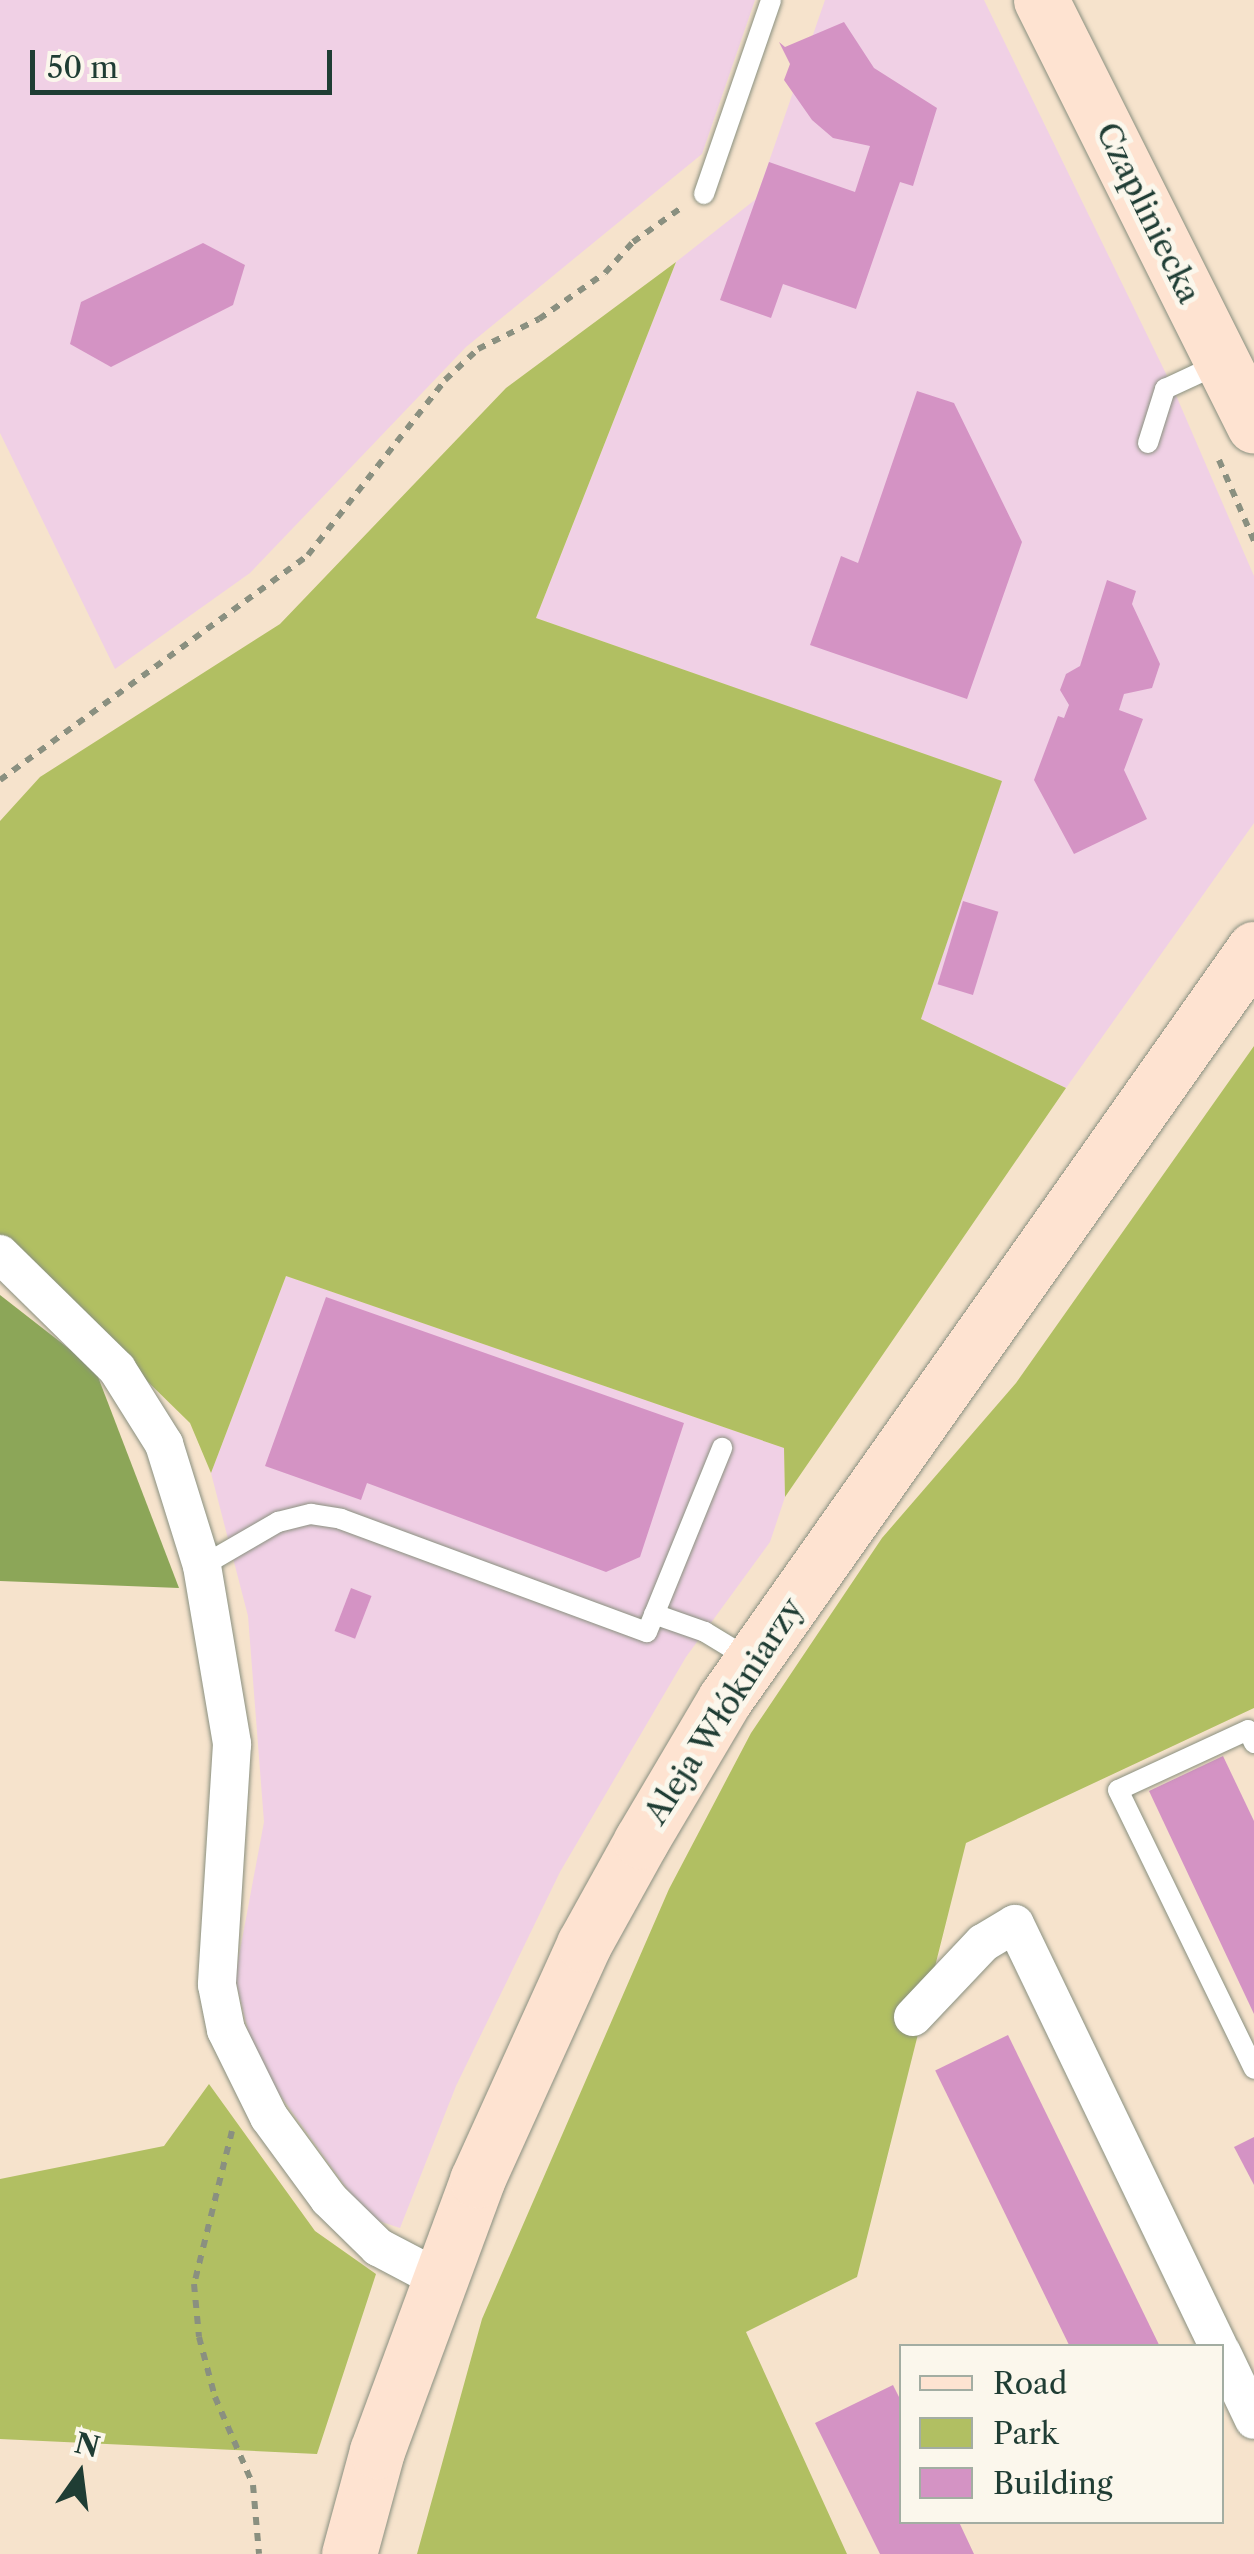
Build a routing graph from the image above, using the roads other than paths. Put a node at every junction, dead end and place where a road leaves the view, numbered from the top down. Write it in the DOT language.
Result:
graph roads {
  1 [pos="771,0"];
  2 [pos="1040,0"];
  3 [pos="704,194"];
  4 [pos="1222,362"];
  5 [pos="1253,422"];
  6 [pos="1148,443"];
  7 [pos="1254,950"];
  8 [pos="1254,971"];
  9 [pos="1209,1014"];
  10 [pos="0,1254"];
  11 [pos="722,1448"];
  12 [pos="202,1566"];
  13 [pos="654,1614"];
  14 [pos="752,1661"];
  15 [pos="1254,1744"];
  16 [pos="913,2017"];
  17 [pos="1254,2069"];
  18 [pos="439,2279"];
  19 [pos="1217,2344"];
  20 [pos="1224,2358"];
  21 [pos="1254,2420"];
  22 [pos="349,2554"];
  1 -- 3 [label="lane"];
  2 -- 4 [label="main road, Czapliniecka"];
  4 -- 5 [label="main road, Czapliniecka"];
  4 -- 6 [label="lane"];
  7 -- 9 [label="main road, Aleja Włókniarzy"];
  8 -- 9 [label="main road"];
  9 -- 14 [label="main road, Aleja Włókniarzy"];
  10 -- 12 [label="street"];
  11 -- 13 [label="lane"];
  12 -- 13 [label="lane"];
  12 -- 18 [label="street"];
  13 -- 14 [label="lane"];
  14 -- 18 [label="main road, Aleja Włókniarzy"];
  15 -- 17 [label="lane"];
  16 -- 19 [label="street"];
  18 -- 22 [label="main road, Aleja Włókniarzy"];
  20 -- 21 [label="street"];
}
